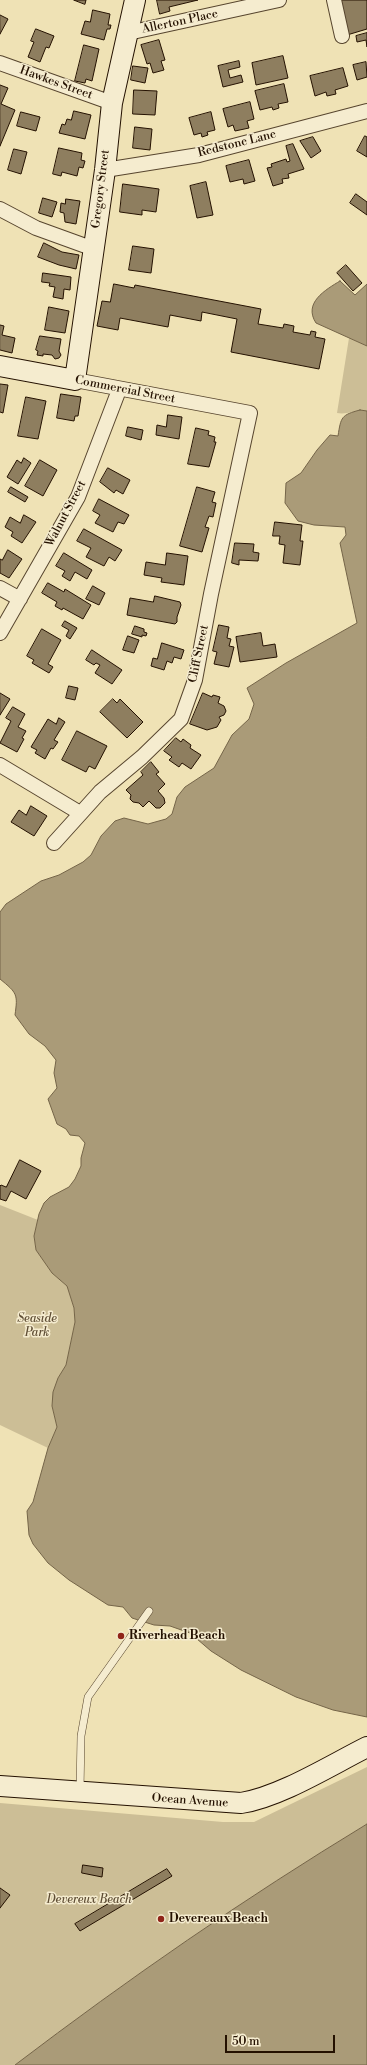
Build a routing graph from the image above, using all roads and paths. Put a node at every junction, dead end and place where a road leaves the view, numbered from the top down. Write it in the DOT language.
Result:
graph roads {
  1 [pos="135,0"];
  2 [pos="279,0"];
  3 [pos="334,0"];
  4 [pos="263,2"];
  5 [pos="128,33"];
  6 [pos="342,36"];
  7 [pos="0,63"];
  8 [pos="112,103"];
  9 [pos="367,111"];
  10 [pos="105,170"];
  11 [pos="0,209"];
  12 [pos="94,249"];
  13 [pos="0,366"];
  14 [pos="75,380"];
  15 [pos="119,390"];
  16 [pos="250,413"];
  17 [pos="0,588"];
  18 [pos="20,599"];
  19 [pos="0,633"];
  20 [pos="0,765"];
  21 [pos="80,813"];
  22 [pos="54,843"];
  23 [pos="149,1611"];
  24 [pos="367,1747"];
  25 [pos="0,1786"];
  26 [pos="80,1792"];
  1 -- 5 [label="street, Gregory Street"];
  2 -- 4 [label="street, Allerton Place"];
  3 -- 6 [label="street"];
  4 -- 5 [label="street, Allerton Place"];
  5 -- 8 [label="street, Gregory Street"];
  7 -- 8 [label="street, Hawkes Street"];
  8 -- 10 [label="street, Gregory Street"];
  9 -- 10 [label="street, Redstone Lane"];
  10 -- 12 [label="street, Gregory Street"];
  11 -- 12 [label="street"];
  12 -- 14 [label="street, Gregory Street"];
  13 -- 14 [label="street, Commercial Street"];
  14 -- 15 [label="street, Commercial Street"];
  15 -- 16 [label="street, Commercial Street"];
  15 -- 18 [label="street, Walnut Street"];
  16 -- 21 [label="street, Cliff Street"];
  17 -- 18 [label="street"];
  18 -- 19 [label="street, Walnut Street"];
  20 -- 21 [label="street"];
  21 -- 22 [label="street, Cliff Street"];
  23 -- 26 [label="lane"];
  24 -- 26 [label="street, Ocean Avenue"];
  25 -- 26 [label="street, Ocean Avenue"];
}
